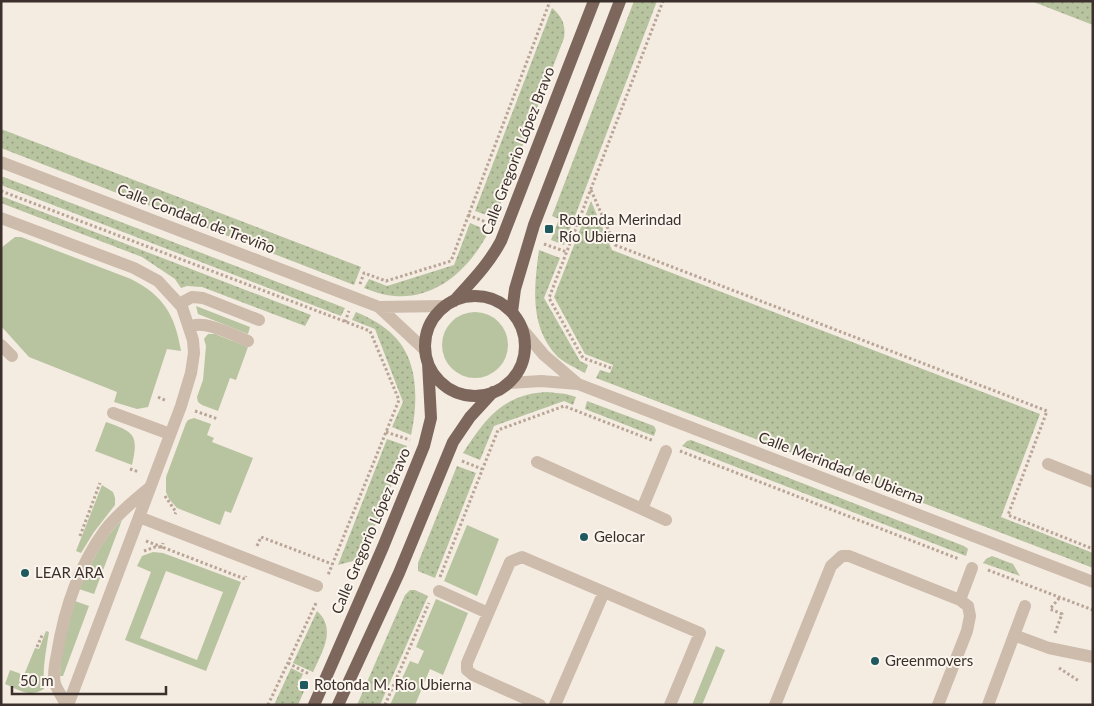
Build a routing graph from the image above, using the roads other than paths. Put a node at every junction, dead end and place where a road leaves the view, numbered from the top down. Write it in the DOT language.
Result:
graph roads {
  1 [pos="594,1"];
  2 [pos="620,1"];
  3 [pos="1,162"];
  4 [pos="1,218"];
  5 [pos="450,303"];
  6 [pos="179,304"];
  7 [pos="379,307"];
  8 [pos="512,312"];
  9 [pos="259,320"];
  10 [pos="189,327"];
  11 [pos="522,330"];
  12 [pos="248,341"];
  13 [pos="1,345"];
  14 [pos="425,350"];
  15 [pos="12,356"];
  16 [pos="428,363"];
  17 [pos="509,383"];
  18 [pos="578,384"];
  19 [pos="493,392"];
  20 [pos="113,413"];
  21 [pos="170,434"];
  22 [pos="667,448"];
  23 [pos="537,462"];
  24 [pos="1048,464"];
  25 [pos="1093,482"];
  26 [pos="151,486"];
  27 [pos="642,509"];
  28 [pos="139,517"];
  29 [pos="666,520"];
  30 [pos="973,565"];
  31 [pos="1093,582"];
  32 [pos="321,587"];
  33 [pos="436,590"];
  34 [pos="604,592"];
  35 [pos="960,600"];
  36 [pos="1025,606"];
  37 [pos="488,613"];
  38 [pos="1014,635"];
  39 [pos="1093,657"];
  40 [pos="67,705"];
  41 [pos="314,705"];
  42 [pos="338,705"];
  43 [pos="540,705"];
  44 [pos="555,705"];
  45 [pos="670,705"];
  46 [pos="775,705"];
  47 [pos="938,705"];
  48 [pos="988,705"];
  1 -- 5 [label="main road, Calle Gregorio López Bravo"];
  2 -- 8 [label="main road"];
  3 -- 7 [label="street, Calle Condado de Treviño"];
  4 -- 6 [label="street"];
  5 -- 7 [label="street, Calle Condado de Treviño"];
  5 -- 8 [label="main road"];
  5 -- 14 [label="main road"];
  6 -- 9 [label="street"];
  6 -- 10 [label="street"];
  7 -- 14 [label="street, Calle Condado de Treviño"];
  8 -- 11 [label="main road"];
  10 -- 12 [label="street"];
  10 -- 21 [label="street"];
  11 -- 17 [label="main road"];
  11 -- 18 [label="street, Calle Merindad de Ubierna"];
  13 -- 15 [label="street"];
  14 -- 16 [label="main road"];
  16 -- 19 [label="main road"];
  16 -- 41 [label="main road, Calle Gregorio López Bravo"];
  17 -- 18 [label="street, Calle Merindad de Ubierna"];
  17 -- 19 [label="main road"];
  18 -- 31 [label="street, Calle Merindad de Ubierna"];
  19 -- 42 [label="main road"];
  20 -- 21 [label="street"];
  21 -- 26 [label="street"];
  22 -- 27 [label="street"];
  23 -- 27 [label="street"];
  24 -- 25 [label="street"];
  26 -- 28 [label="street"];
  26 -- 40 [label="street"];
  27 -- 29 [label="street"];
  28 -- 32 [label="street"];
  28 -- 40 [label="street"];
  30 -- 35 [label="street"];
  33 -- 37 [label="street"];
  34 -- 37 [label="street"];
  34 -- 44 [label="street"];
  34 -- 45 [label="street"];
  35 -- 46 [label="street"];
  35 -- 47 [label="street"];
  36 -- 38 [label="street"];
  37 -- 43 [label="street"];
  38 -- 39 [label="street"];
  38 -- 48 [label="street"];
}
